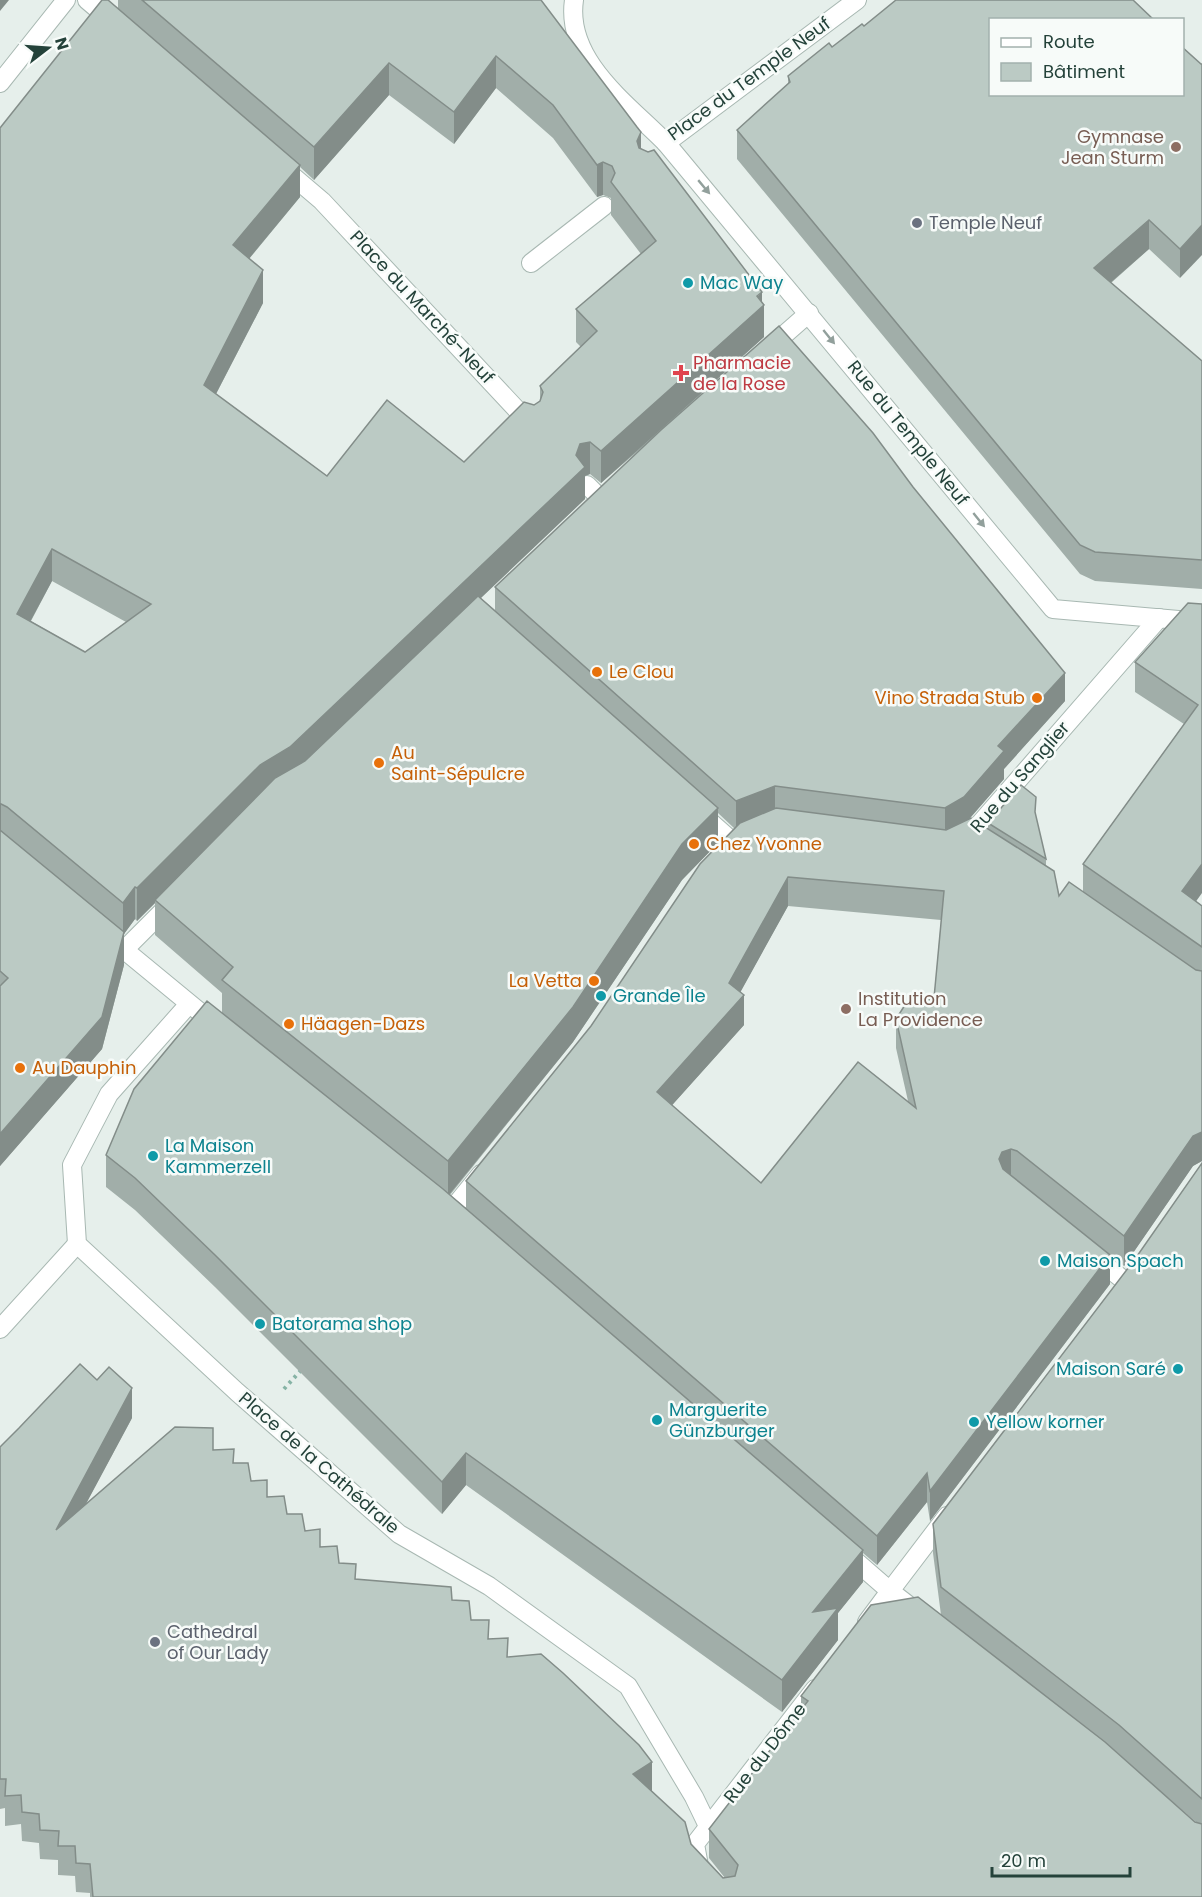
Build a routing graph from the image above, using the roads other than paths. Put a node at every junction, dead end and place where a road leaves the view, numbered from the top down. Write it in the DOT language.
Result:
graph roads {
  1 [pos="66,0"];
  2 [pos="87,0"];
  3 [pos="574,0"];
  4 [pos="857,0"];
  5 [pos="123,31"];
  6 [pos="0,83"];
  7 [pos="671,148"];
  8 [pos="268,154"];
  9 [pos="657,166"];
  10 [pos="604,206"];
  11 [pos="531,263"];
  12 [pos="809,313"];
  13 [pos="757,359"];
  14 [pos="527,420"];
  15 [pos="587,484"];
  16 [pos="585,515"];
  17 [pos="1159,618"];
  18 [pos="1202,622"];
  19 [pos="690,804"];
  20 [pos="971,834"];
  21 [pos="754,835"];
  22 [pos="734,843"];
  23 [pos="990,846"];
  24 [pos="947,848"];
  25 [pos="719,857"];
  26 [pos="188,885"];
  27 [pos="88,921"];
  28 [pos="124,950"];
  29 [pos="189,1004"];
  30 [pos="236,1041"];
  31 [pos="494,1158"];
  32 [pos="432,1198"];
  33 [pos="77,1244"];
  34 [pos="1081,1246"];
  35 [pos="1138,1264"];
  36 [pos="0,1329"];
  37 [pos="962,1497"];
  38 [pos="827,1537"];
  39 [pos="890,1591"];
  40 [pos="935,1626"];
  41 [pos="853,1641"];
  42 [pos="824,1678"];
  43 [pos="708,1826"];
  44 [pos="727,1897"];
  1 -- 6 [label="street"];
  2 -- 5 [label="street"];
  3 -- 7 [label="street, Place du Temple Neuf"];
  4 -- 7 [label="street, Place du Temple Neuf"];
  7 -- 9 [label="street"];
  7 -- 12 [label="street, Rue du Temple Neuf, one-way"];
  8 -- 14 [label="street, Place du Marché-Neuf"];
  10 -- 11 [label="street"];
  12 -- 13 [label="street"];
  12 -- 17 [label="street, Rue du Temple Neuf, one-way"];
  15 -- 16 [label="street"];
  17 -- 18 [label="street, Rue du Temple Neuf"];
  17 -- 20 [label="street, Rue du Sanglier"];
  19 -- 22 [label="street"];
  20 -- 23 [label="street"];
  20 -- 24 [label="street, Rue du Sanglier"];
  21 -- 22 [label="street"];
  22 -- 25 [label="street"];
  26 -- 28 [label="street"];
  27 -- 28 [label="street"];
  28 -- 29 [label="street"];
  29 -- 30 [label="street"];
  29 -- 33 [label="street"];
  31 -- 32 [label="street"];
  33 -- 36 [label="street"];
  33 -- 43 [label="street, Place de la Cathédrale"];
  34 -- 35 [label="street"];
  37 -- 39 [label="street"];
  38 -- 39 [label="street"];
  39 -- 40 [label="street"];
  39 -- 41 [label="street"];
  42 -- 43 [label="street, Rue du Dôme"];
  43 -- 44 [label="street, Rue du Dôme"];
}
